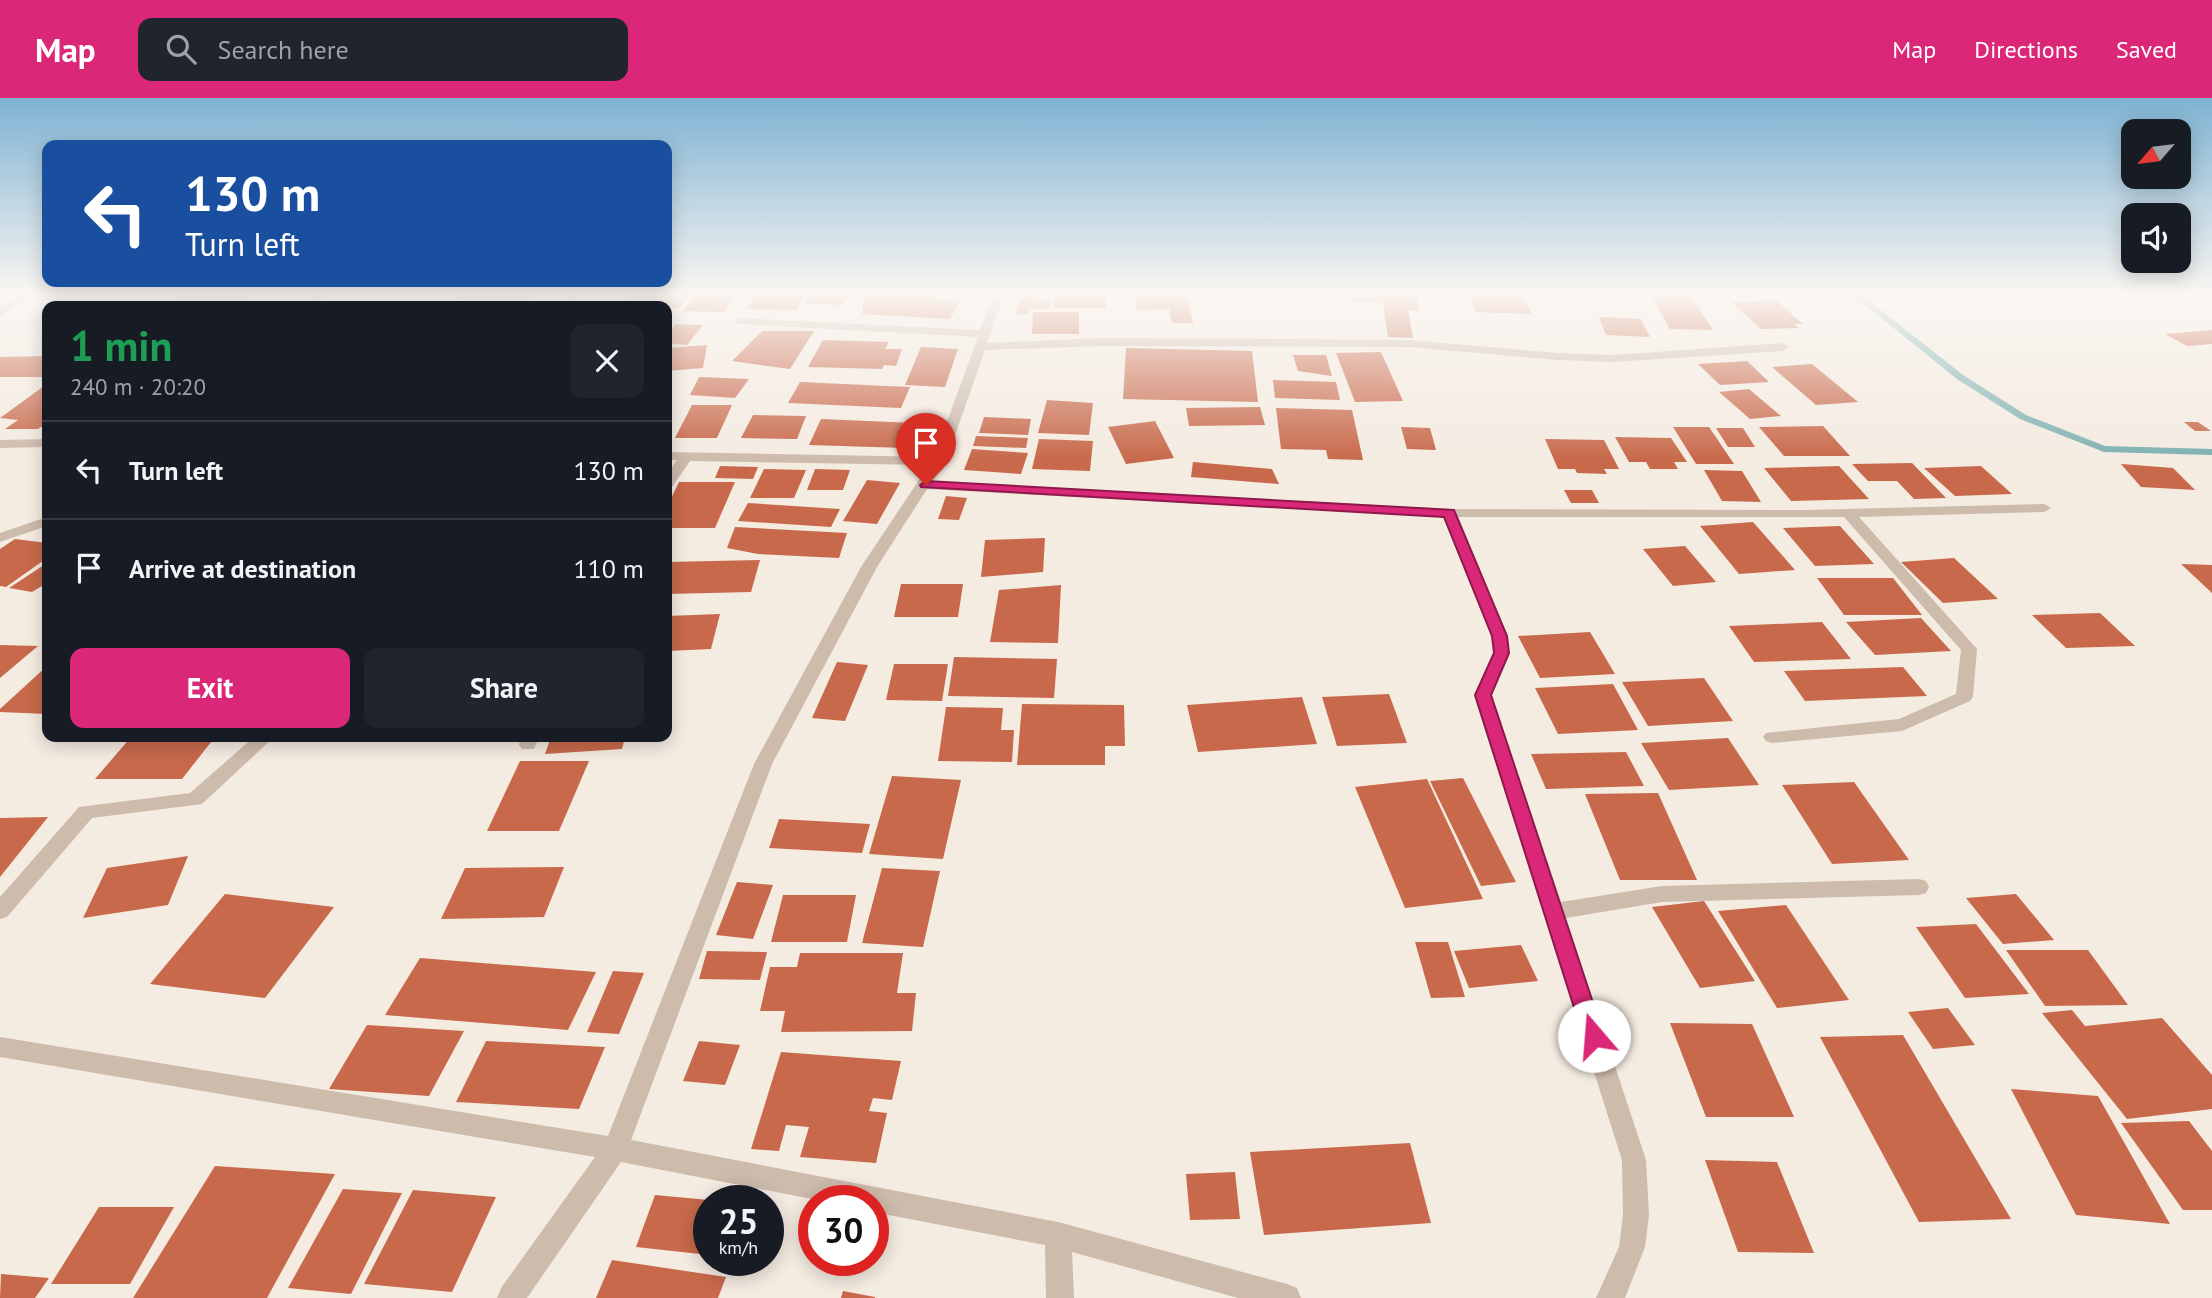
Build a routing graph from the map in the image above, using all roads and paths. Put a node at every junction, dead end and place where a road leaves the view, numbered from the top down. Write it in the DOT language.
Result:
graph roads {
  1 [pos="980,348"];
  2 [pos="1485,348"];
  3 [pos="1771,348"];
  4 [pos="42,443"];
  5 [pos="0,444"];
  6 [pos="672,456"];
  7 [pos="686,457"];
  8 [pos="939,461"];
  9 [pos="672,477"];
  10 [pos="926,485"];
  11 [pos="2044,508"];
  12 [pos="1847,512"];
  13 [pos="1449,513"];
  14 [pos="42,523"];
  15 [pos="0,538"];
  16 [pos="1772,737"];
  17 [pos="259,742"];
  18 [pos="1919,887"];
  19 [pos="0,911"];
  20 [pos="1553,912"];
  21 [pos="0,1047"];
  22 [pos="615,1149"];
  23 [pos="1058,1236"];
  24 [pos="512,1298"];
  25 [pos="1060,1298"];
  26 [pos="1287,1298"];
  27 [pos="1609,1298"];
  1 -- 8 [label="street"];
  2 -- 3 [label="street"];
  4 -- 5 [label="street"];
  6 -- 7 [label="street"];
  7 -- 8 [label="street"];
  7 -- 9 [label="street"];
  8 -- 10 [label="street"];
  10 -- 13 [label="street"];
  10 -- 22 [label="street"];
  11 -- 12 [label="street"];
  12 -- 13 [label="street"];
  12 -- 16 [label="street"];
  13 -- 20 [label="street"];
  14 -- 15 [label="street"];
  17 -- 19 [label="street"];
  18 -- 20 [label="street"];
  20 -- 27 [label="street"];
  21 -- 22 [label="street"];
  22 -- 23 [label="street"];
  22 -- 24 [label="street"];
  23 -- 25 [label="street"];
  23 -- 26 [label="street"];
}
